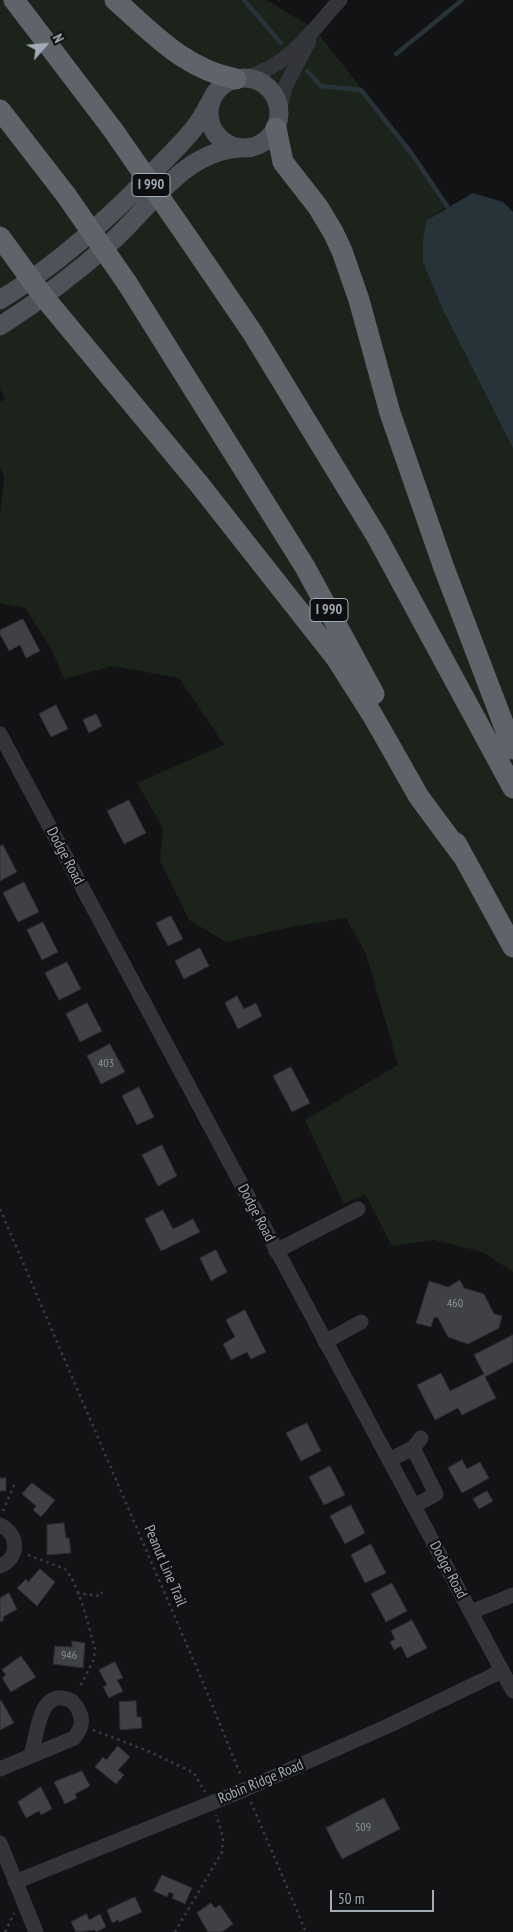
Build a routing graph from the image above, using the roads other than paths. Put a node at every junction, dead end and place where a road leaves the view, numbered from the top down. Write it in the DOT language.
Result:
graph roads {
  1 [pos="14,0"];
  2 [pos="115,0"];
  3 [pos="340,0"];
  4 [pos="315,29"];
  5 [pos="240,78"];
  6 [pos="209,104"];
  7 [pos="0,110"];
  8 [pos="277,119"];
  9 [pos="239,148"];
  10 [pos="0,236"];
  11 [pos="37,288"];
  12 [pos="0,300"];
  13 [pos="0,326"];
  14 [pos="0,734"];
  15 [pos="513,748"];
  16 [pos="513,788"];
  17 [pos="462,855"];
  18 [pos="513,947"];
  19 [pos="358,1209"];
  20 [pos="276,1251"];
  21 [pos="361,1322"];
  22 [pos="326,1342"];
  23 [pos="389,1460"];
  24 [pos="414,1506"];
  25 [pos="0,1525"];
  26 [pos="0,1566"];
  27 [pos="513,1595"];
  28 [pos="471,1612"];
  29 [pos="502,1671"];
  30 [pos="513,1691"];
  31 [pos="31,1754"];
  32 [pos="0,1769"];
  33 [pos="0,1844"];
  34 [pos="15,1882"];
  35 [pos="36,1932"];
  1 -- 16 [label="highway, I 990, bridge"];
  2 -- 5 [label="highway"];
  3 -- 4 [label="street"];
  4 -- 5 [label="street"];
  4 -- 8 [label="street"];
  5 -- 6 [label="main road"];
  5 -- 8 [label="main road"];
  6 -- 9 [label="main road"];
  6 -- 11 [label="main road"];
  7 -- 17 [label="highway, I 990, bridge"];
  8 -- 9 [label="main road"];
  8 -- 15 [label="highway"];
  9 -- 11 [label="main road"];
  10 -- 11 [label="highway"];
  11 -- 12 [label="main road"];
  11 -- 13 [label="main road"];
  11 -- 17 [label="highway"];
  14 -- 20 [label="street, Dodge Road"];
  17 -- 18 [label="highway, I 990"];
  19 -- 20 [label="street"];
  20 -- 22 [label="street, Dodge Road"];
  21 -- 22 [label="street"];
  22 -- 23 [label="street, Dodge Road"];
  23 -- 24 [label="street, Dodge Road"];
  23 -- 24 [label="street"];
  24 -- 28 [label="street, Dodge Road"];
  25 -- 26 [label="street"];
  27 -- 28 [label="street"];
  28 -- 29 [label="street, Dodge Road"];
  29 -- 30 [label="street, Dodge Road"];
  29 -- 34 [label="street, Robin Ridge Road"];
  31 -- 31 [label="street"];
  31 -- 32 [label="street"];
  33 -- 34 [label="street"];
  34 -- 35 [label="street"];
}
